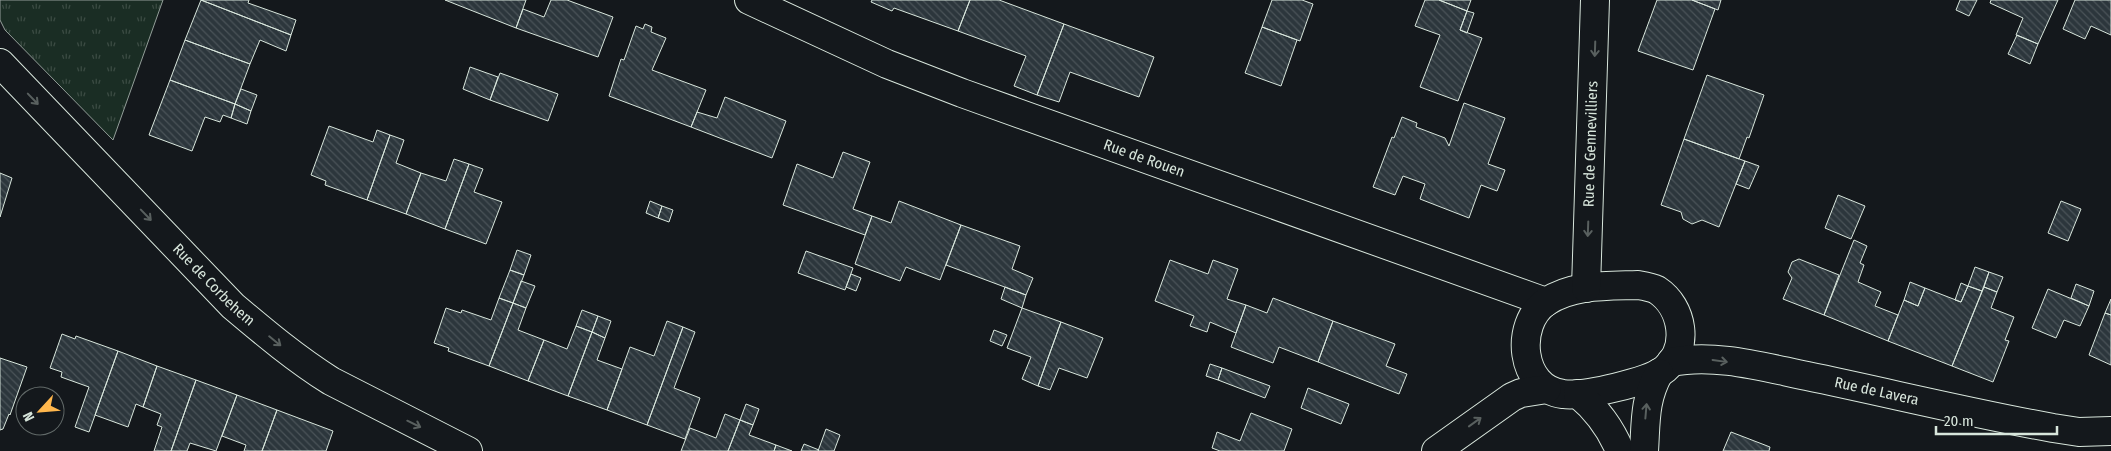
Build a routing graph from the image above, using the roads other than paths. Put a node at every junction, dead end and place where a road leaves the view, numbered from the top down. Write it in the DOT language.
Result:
graph roads {
  1 [pos="749,0"];
  2 [pos="1595,0"];
  3 [pos="0,63"];
  4 [pos="1586,288"];
  5 [pos="1546,302"];
  6 [pos="1665,368"];
  7 [pos="1547,389"];
  8 [pos="1578,394"];
  9 [pos="2111,431"];
  10 [pos="468,451"];
  11 [pos="1436,451"];
  12 [pos="1620,451"];
  13 [pos="1644,451"];
  1 -- 5 [label="street, Rue de Rouen"];
  2 -- 4 [label="street, Rue de Gennevilliers, one-way"];
  3 -- 10 [label="street, Rue de Corbehem, one-way"];
  4 -- 5 [label="street"];
  4 -- 6 [label="street"];
  5 -- 7 [label="street"];
  6 -- 8 [label="street"];
  6 -- 9 [label="street, Rue de Lavera, one-way"];
  13 -- 6 [label="street, one-way"];
  7 -- 8 [label="street"];
  11 -- 7 [label="street, one-way"];
  8 -- 12 [label="street"];
}
